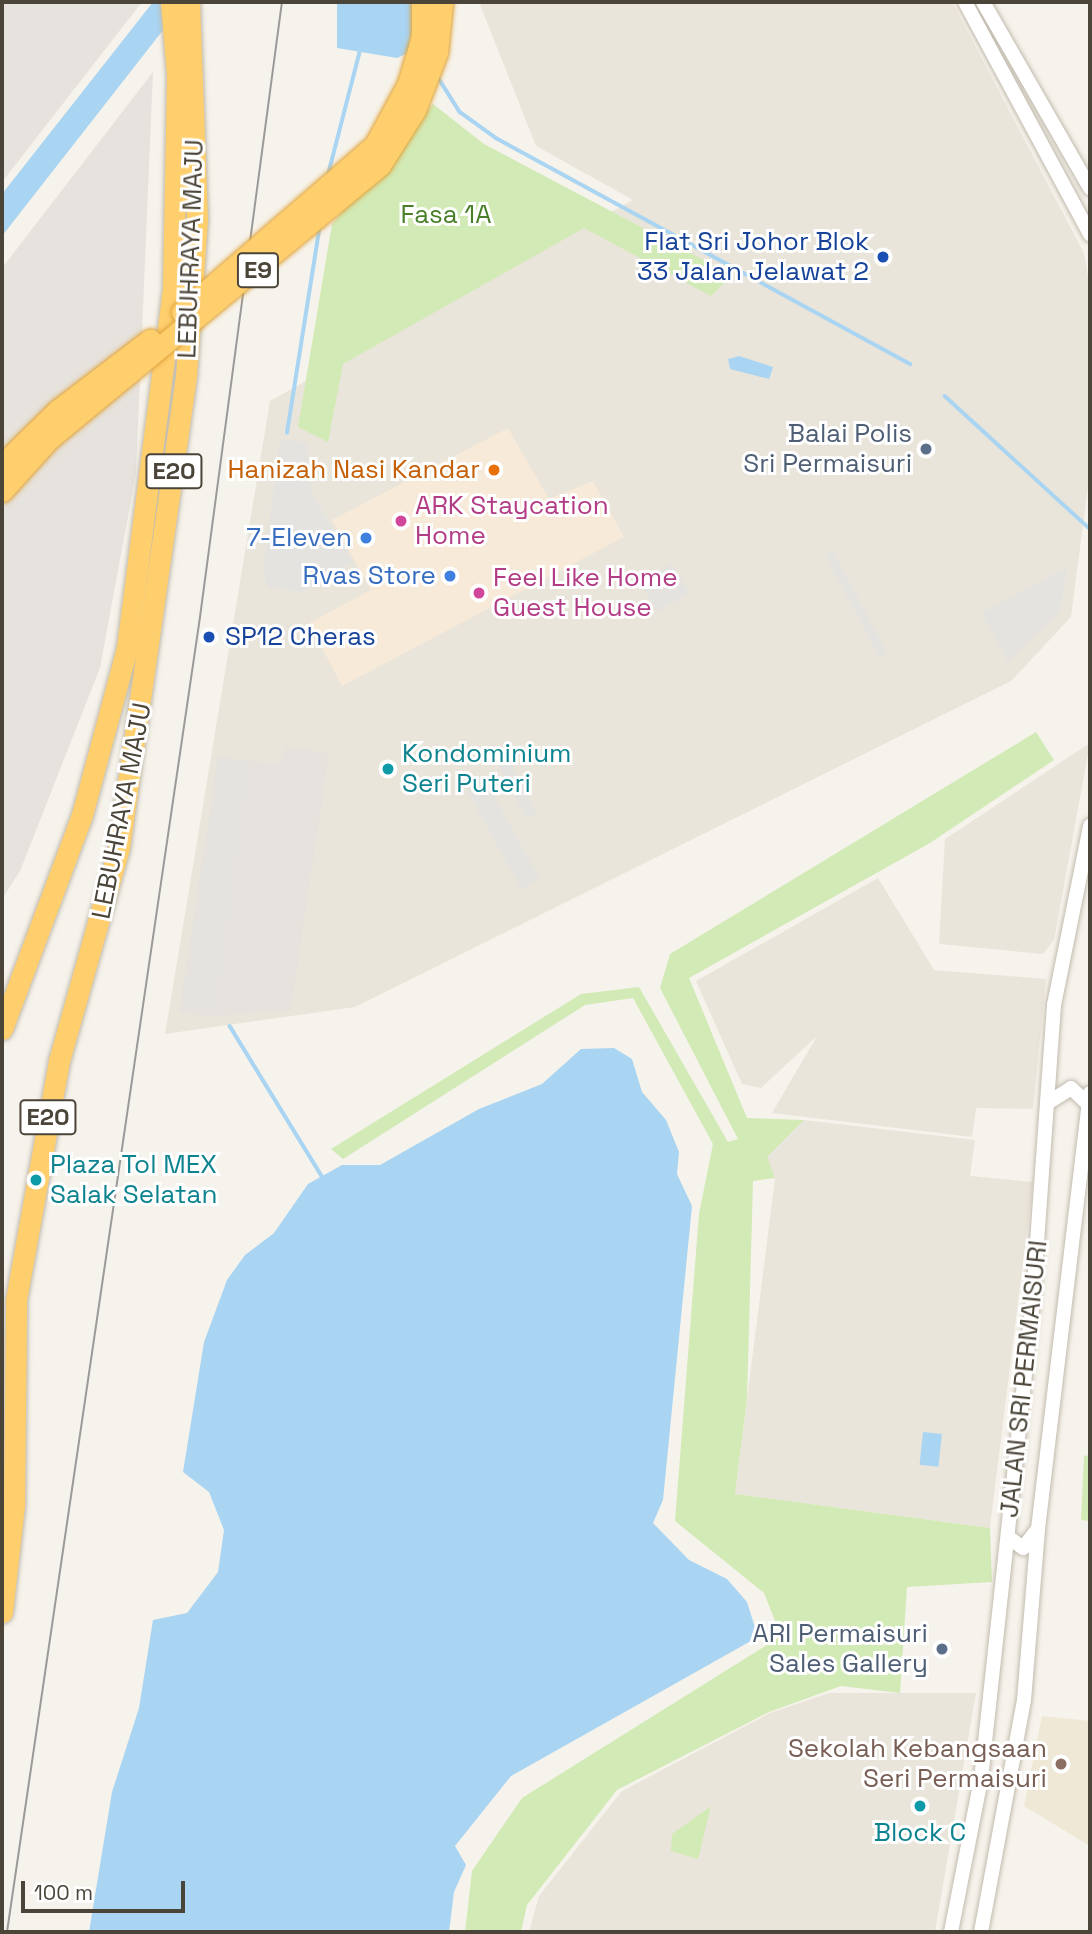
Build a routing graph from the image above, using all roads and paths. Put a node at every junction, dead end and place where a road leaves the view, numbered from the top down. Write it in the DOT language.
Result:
graph roads {
  1 [pos="171,2"];
  2 [pos="189,2"];
  3 [pos="422,2"];
  4 [pos="442,2"];
  5 [pos="965,2"];
  6 [pos="983,2"];
  7 [pos="185,68"];
  8 [pos="1090,188"];
  9 [pos="1090,234"];
  10 [pos="2,465"];
  11 [pos="2,491"];
  12 [pos="1090,826"];
  13 [pos="2,1029"];
  14 [pos="1089,1099"];
  15 [pos="1049,1102"];
  16 [pos="1038,1529"];
  17 [pos="1007,1537"];
  18 [pos="2,1612"];
  19 [pos="951,1932"];
  20 [pos="981,1932"];
  1 -- 7 [label="highway, LEBUHRAYA MAJU / E20"];
  2 -- 7 [label="highway, LEBUHRAYA MAJU / E20"];
  3 -- 10 [label="highway, E9, bridge"];
  4 -- 11 [label="highway, E9, bridge"];
  5 -- 9 [label="street"];
  6 -- 8 [label="street"];
  7 -- 13 [label="highway, LEBUHRAYA MAJU / E20"];
  7 -- 18 [label="highway, LEBUHRAYA MAJU / E20"];
  12 -- 15 [label="street, JALAN SRI PERMAISURI"];
  14 -- 15 [label="street"];
  14 -- 16 [label="street, JALAN SRI PERMAISURI"];
  15 -- 17 [label="street, JALAN SRI PERMAISURI"];
  16 -- 17 [label="street"];
  16 -- 20 [label="street, JALAN SRI PERMAISURI"];
  17 -- 19 [label="street, JALAN SRI PERMAISURI"];
}
